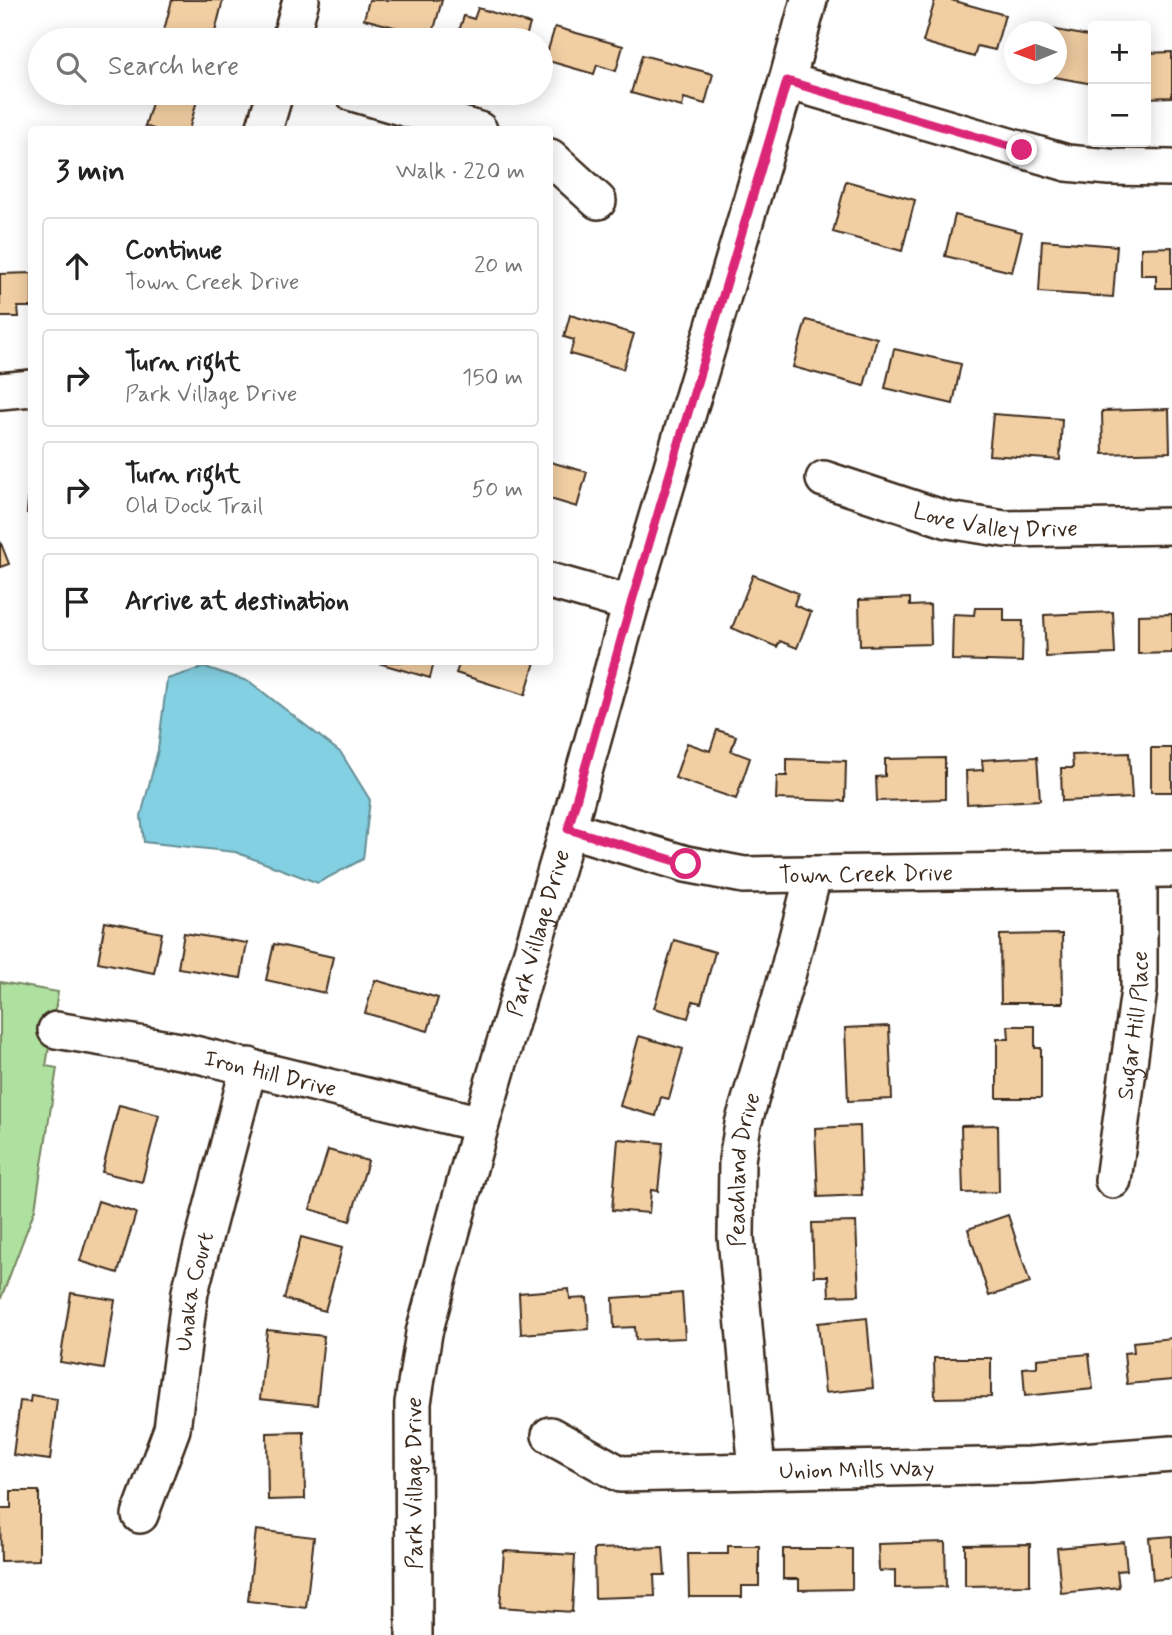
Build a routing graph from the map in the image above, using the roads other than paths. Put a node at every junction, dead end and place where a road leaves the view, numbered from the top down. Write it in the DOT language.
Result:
graph roads {
  1 [pos="301,0"];
  2 [pos="809,0"];
  3 [pos="293,28"];
  4 [pos="787,81"];
  5 [pos="271,105"];
  6 [pos="394,105"];
  7 [pos="265,126"];
  8 [pos="465,126"];
  9 [pos="553,160"];
  10 [pos="1172,168"];
  11 [pos="598,201"];
  12 [pos="28,388"];
  13 [pos="0,391"];
  14 [pos="824,479"];
  15 [pos="1172,526"];
  16 [pos="553,582"];
  17 [pos="631,604"];
  18 [pos="568,829"];
  19 [pos="1156,869"];
  20 [pos="813,876"];
  21 [pos="56,1030"];
  22 [pos="249,1066"];
  23 [pos="481,1124"];
  24 [pos="1113,1180"];
  25 [pos="550,1435"];
  26 [pos="1172,1454"];
  27 [pos="757,1471"];
  28 [pos="140,1515"];
  29 [pos="414,1635"];
  1 -- 3 [label="street"];
  2 -- 4 [label="street, Park Village Drive"];
  4 -- 10 [label="street"];
  4 -- 17 [label="street, Park Village Drive"];
  5 -- 7 [label="street"];
  6 -- 8 [label="street"];
  9 -- 11 [label="street"];
  12 -- 13 [label="street"];
  14 -- 15 [label="street, Love Valley Drive"];
  16 -- 17 [label="street"];
  17 -- 18 [label="street, Park Village Drive"];
  18 -- 20 [label="street, Town Creek Drive"];
  18 -- 23 [label="street, Park Village Drive"];
  19 -- 20 [label="street, Town Creek Drive"];
  19 -- 24 [label="street, Sugar Hill Place"];
  20 -- 27 [label="street, Peachland Drive"];
  21 -- 22 [label="street, Iron Hill Drive"];
  22 -- 23 [label="street, Iron Hill Drive"];
  22 -- 28 [label="street, Unaka Court"];
  23 -- 29 [label="street, Park Village Drive"];
  25 -- 27 [label="street, Union Mills Way"];
  26 -- 27 [label="street, Union Mills Way"];
}
